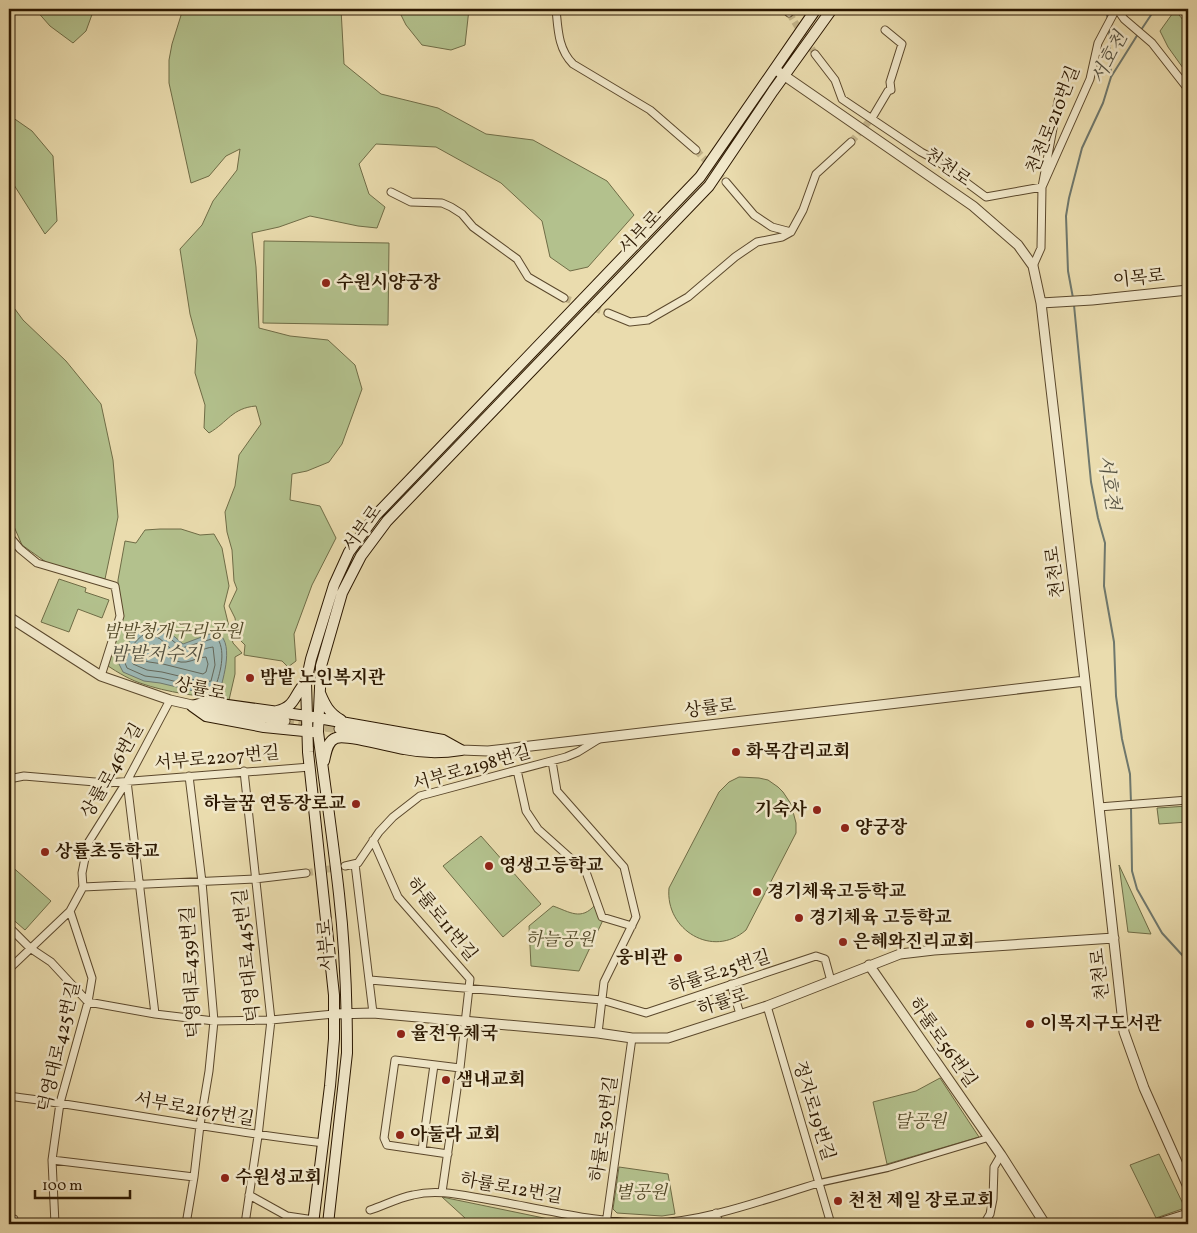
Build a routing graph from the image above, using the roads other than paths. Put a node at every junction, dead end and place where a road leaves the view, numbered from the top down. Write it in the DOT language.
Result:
graph roads {
  1 [pos="556,9"];
  2 [pos="816,9"];
  3 [pos="832,9"];
  4 [pos="1116,9"];
  5 [pos="885,30"];
  6 [pos="815,54"];
  7 [pos="774,68"];
  8 [pos="784,75"];
  9 [pos="1188,89"];
  10 [pos="1060,92"];
  11 [pos="872,118"];
  12 [pos="851,142"];
  13 [pos="696,150"];
  14 [pos="726,182"];
  15 [pos="1042,187"];
  16 [pos="391,192"];
  17 [pos="791,232"];
  18 [pos="1033,266"];
  19 [pos="1188,290"];
  20 [pos="564,298"];
  21 [pos="1041,303"];
  22 [pos="608,313"];
  23 [pos="9,536"];
  24 [pos="9,617"];
  25 [pos="101,676"];
  26 [pos="1085,681"];
  27 [pos="306,682"];
  28 [pos="319,690"];
  29 [pos="170,700"];
  30 [pos="192,706"];
  31 [pos="273,712"];
  32 [pos="307,716"];
  33 [pos="318,718"];
  34 [pos="285,721"];
  35 [pos="342,726"];
  36 [pos="307,732"];
  37 [pos="318,732"];
  38 [pos="600,739"];
  39 [pos="461,750"];
  40 [pos="552,761"];
  41 [pos="322,765"];
  42 [pos="310,767"];
  43 [pos="516,770"];
  44 [pos="244,771"];
  45 [pos="189,776"];
  46 [pos="9,779"];
  47 [pos="127,781"];
  48 [pos="1188,800"];
  49 [pos="1099,807"];
  50 [pos="373,840"];
  51 [pos="355,864"];
  52 [pos="345,866"];
  53 [pos="306,873"];
  54 [pos="255,878"];
  55 [pos="202,882"];
  56 [pos="140,884"];
  57 [pos="82,887"];
  58 [pos="70,911"];
  59 [pos="632,926"];
  60 [pos="9,927"];
  61 [pos="1114,938"];
  62 [pos="30,948"];
  63 [pos="869,965"];
  64 [pos="9,969"];
  65 [pos="370,980"];
  66 [pos="831,981"];
  67 [pos="731,984"];
  68 [pos="469,988"];
  69 [pos="602,1000"];
  70 [pos="88,1002"];
  71 [pos="767,1006"];
  72 [pos="347,1013"];
  73 [pos="373,1013"];
  74 [pos="156,1014"];
  75 [pos="334,1014"];
  76 [pos="740,1014"];
  77 [pos="271,1020"];
  78 [pos="214,1021"];
  79 [pos="466,1022"];
  80 [pos="598,1033"];
  81 [pos="632,1038"];
  82 [pos="9,1041"];
  83 [pos="9,1052"];
  84 [pos="434,1065"];
  85 [pos="460,1068"];
  86 [pos="9,1096"];
  87 [pos="60,1103"];
  88 [pos="200,1125"];
  89 [pos="258,1136"];
  90 [pos="988,1138"];
  91 [pos="324,1143"];
  92 [pos="422,1150"];
  93 [pos="448,1154"];
  94 [pos="1001,1155"];
  95 [pos="52,1160"];
  96 [pos="194,1177"];
  97 [pos="819,1184"];
  98 [pos="1188,1187"];
  99 [pos="442,1192"];
  100 [pos="249,1195"];
  101 [pos="370,1210"];
  102 [pos="716,1213"];
  103 [pos="1188,1214"];
  104 [pos="314,1222"];
  105 [pos="606,1223"];
  106 [pos="57,1224"];
  107 [pos="186,1224"];
  108 [pos="245,1224"];
  109 [pos="328,1224"];
  110 [pos="719,1224"];
  111 [pos="831,1224"];
  112 [pos="984,1224"];
  113 [pos="1045,1224"];
  114 [pos="1156,1224"];
  1 -- 13 [label="street"];
  2 -- 7 [label="main road, 서부로"];
  3 -- 8 [label="main road, 서부로"];
  4 -- 9 [label="street"];
  4 -- 15 [label="street, 천천로210번길"];
  5 -- 11 [label="street"];
  6 -- 11 [label="street"];
  7 -- 8 [label="street, 천천로"];
  7 -- 27 [label="main road, 서부로"];
  8 -- 18 [label="street, 천천로"];
  8 -- 28 [label="main road, 서부로"];
  10 -- 15 [label="street, 천천로210번길"];
  11 -- 15 [label="street"];
  12 -- 17 [label="street"];
  14 -- 17 [label="street"];
  15 -- 18 [label="street, 천천로210번길"];
  16 -- 20 [label="street"];
  17 -- 22 [label="street"];
  18 -- 21 [label="street, 천천로"];
  19 -- 21 [label="street, 이목로"];
  21 -- 26 [label="street, 천천로"];
  23 -- 25 [label="street"];
  24 -- 25 [label="street, 상률로"];
  25 -- 29 [label="street, 상률로"];
  26 -- 38 [label="street, 상률로"];
  26 -- 49 [label="street, 천천로"];
  27 -- 31 [label="main road"];
  27 -- 32 [label="main road, 서부로"];
  28 -- 33 [label="main road, 서부로"];
  28 -- 35 [label="main road"];
  29 -- 30 [label="street, 상률로"];
  29 -- 47 [label="street, 상률로46번길"];
  30 -- 31 [label="main road"];
  30 -- 34 [label="street, 상률로"];
  30 -- 36 [label="main road"];
  31 -- 32 [label="main road"];
  32 -- 33 [label="main road"];
  32 -- 36 [label="main road, 서부로"];
  33 -- 35 [label="main road"];
  33 -- 37 [label="main road, 서부로"];
  35 -- 39 [label="main road"];
  36 -- 37 [label="main road"];
  36 -- 42 [label="main road, 서부로"];
  37 -- 41 [label="main road, 서부로"];
  38 -- 39 [label="street, 상률로"];
  38 -- 40 [label="street, 서부로2198번길"];
  39 -- 41 [label="main road"];
  40 -- 43 [label="street, 서부로2198번길"];
  40 -- 59 [label="street"];
  41 -- 72 [label="main road, 서부로"];
  42 -- 44 [label="street, 서부로2207번길"];
  42 -- 75 [label="main road, 서부로"];
  43 -- 50 [label="street, 서부로2198번길"];
  43 -- 59 [label="street"];
  44 -- 45 [label="street, 서부로2207번길"];
  44 -- 54 [label="street, 덕영대로445번길"];
  45 -- 47 [label="street, 서부로2207번길"];
  45 -- 55 [label="street, 덕영대로439번길"];
  46 -- 47 [label="street, 서부로2207번길"];
  47 -- 56 [label="street"];
  47 -- 57 [label="street, 상률로46번길"];
  48 -- 49 [label="street"];
  49 -- 61 [label="street, 천천로"];
  50 -- 51 [label="street, 서부로2198번길"];
  50 -- 68 [label="street, 하률로11번길"];
  51 -- 52 [label="street"];
  51 -- 65 [label="street"];
  53 -- 54 [label="street"];
  54 -- 55 [label="street"];
  54 -- 77 [label="street, 덕영대로445번길"];
  55 -- 56 [label="street"];
  55 -- 78 [label="street, 덕영대로439번길"];
  56 -- 57 [label="street"];
  56 -- 74 [label="street"];
  57 -- 58 [label="street"];
  58 -- 62 [label="street"];
  58 -- 70 [label="street, 덕영대로425번길"];
  59 -- 69 [label="street"];
  60 -- 62 [label="street"];
  61 -- 63 [label="street, 하률로"];
  61 -- 98 [label="street, 천천로"];
  62 -- 64 [label="street"];
  62 -- 70 [label="street"];
  63 -- 66 [label="street, 하률로"];
  63 -- 90 [label="street, 하률로56번길"];
  65 -- 68 [label="street, 하률로25번길"];
  65 -- 73 [label="street"];
  66 -- 67 [label="street, 하률로25번길"];
  66 -- 71 [label="street, 하률로"];
  67 -- 69 [label="street, 하률로25번길"];
  67 -- 76 [label="street"];
  68 -- 69 [label="street, 하률로25번길"];
  68 -- 79 [label="street, 하률로11번길"];
  69 -- 80 [label="street"];
  70 -- 74 [label="street"];
  70 -- 87 [label="street, 덕영대로425번길"];
  71 -- 76 [label="street, 하률로"];
  71 -- 97 [label="street, 정자로19번길"];
  72 -- 73 [label="street, 하률로"];
  72 -- 75 [label="street, 하률로"];
  72 -- 109 [label="main road, 서부로"];
  73 -- 79 [label="street, 하률로"];
  74 -- 78 [label="street"];
  75 -- 77 [label="street"];
  75 -- 91 [label="main road, 서부로"];
  76 -- 81 [label="street, 하률로"];
  77 -- 78 [label="street"];
  77 -- 89 [label="street, 덕영대로445번길"];
  78 -- 88 [label="street, 덕영대로439번길"];
  79 -- 80 [label="street, 하률로"];
  79 -- 85 [label="street, 하률로12번길"];
  80 -- 81 [label="street, 하률로"];
  81 -- 105 [label="street, 하률로30번길"];
  82 -- 83 [label="street"];
  84 -- 85 [label="street"];
  84 -- 92 [label="street"];
  84 -- 92 [label="street"];
  85 -- 93 [label="street, 하률로12번길"];
  86 -- 87 [label="street, 서부로2167번길"];
  87 -- 88 [label="street, 서부로2167번길"];
  87 -- 95 [label="street, 덕영대로425번길"];
  88 -- 89 [label="street, 서부로2167번길"];
  88 -- 96 [label="street, 덕영대로439번길"];
  89 -- 91 [label="street, 서부로2167번길"];
  89 -- 100 [label="street, 덕영대로445번길"];
  90 -- 94 [label="street, 하률로56번길"];
  90 -- 97 [label="street"];
  91 -- 104 [label="main road, 서부로"];
  92 -- 93 [label="street"];
  93 -- 99 [label="street, 하률로12번길"];
  94 -- 112 [label="street"];
  94 -- 113 [label="street, 하률로56번길"];
  95 -- 96 [label="street"];
  95 -- 106 [label="street, 덕영대로425번길"];
  96 -- 107 [label="street, 덕영대로439번길"];
  97 -- 102 [label="street, 하률로12번길"];
  97 -- 111 [label="street, 정자로19번길"];
  99 -- 101 [label="street"];
  99 -- 105 [label="street, 하률로12번길"];
  100 -- 104 [label="street, 서부로"];
  100 -- 108 [label="street, 덕영대로445번길"];
  102 -- 105 [label="street, 하률로12번길"];
  102 -- 110 [label="street"];
  103 -- 114 [label="street"];
}
